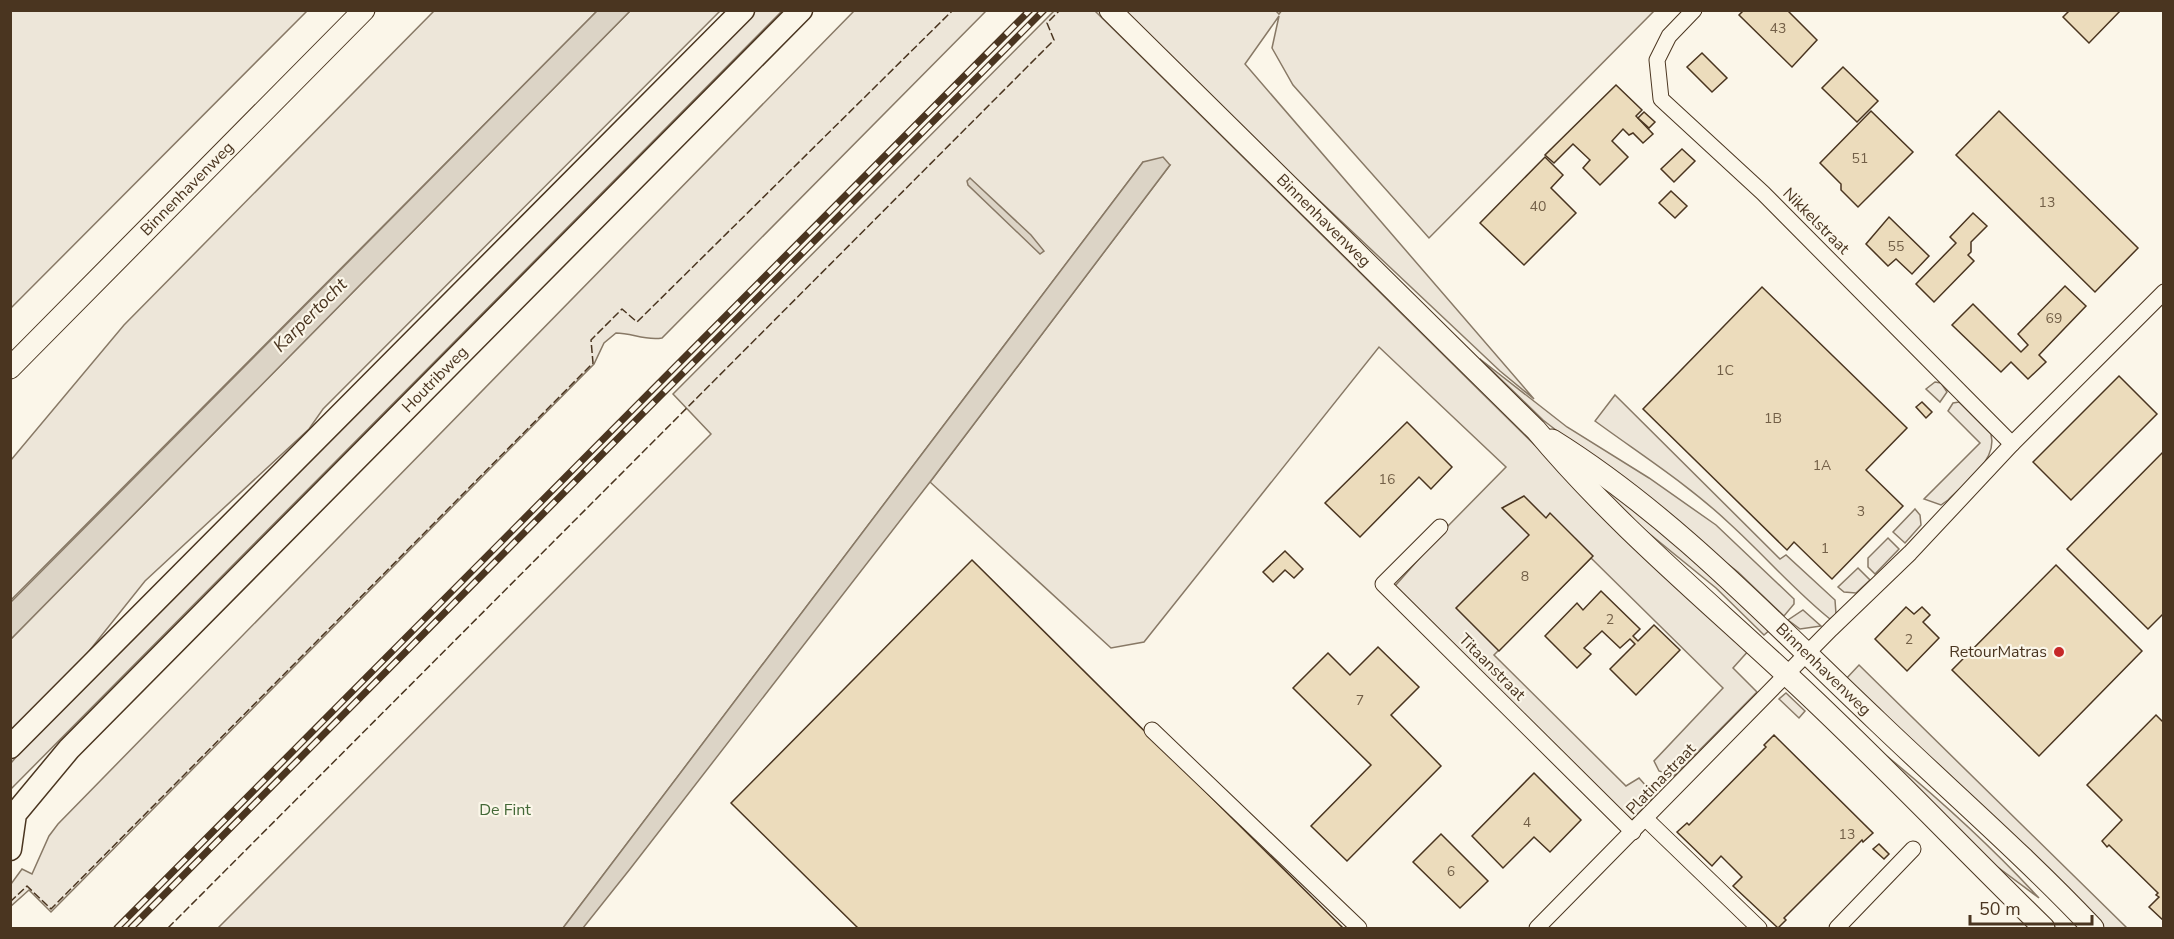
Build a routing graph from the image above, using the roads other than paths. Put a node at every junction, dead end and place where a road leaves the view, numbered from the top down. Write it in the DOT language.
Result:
graph roads {
  1 [pos="364,10"];
  2 [pos="743,10"];
  3 [pos="801,10"];
  4 [pos="1110,10"];
  5 [pos="1694,10"];
  6 [pos="2163,292"];
  7 [pos="10,368"];
  8 [pos="1536,430"];
  9 [pos="2012,444"];
  10 [pos="1440,527"];
  11 [pos="1808,653"];
  12 [pos="1787,674"];
  13 [pos="31,729"];
  14 [pos="1152,730"];
  15 [pos="10,747"];
  16 [pos="69,749"];
  17 [pos="10,752"];
  18 [pos="10,799"];
  19 [pos="1647,820"];
  20 [pos="1634,832"];
  21 [pos="11,843"];
  22 [pos="1913,849"];
  23 [pos="1359,928"];
  24 [pos="1538,928"];
  25 [pos="1759,928"];
  26 [pos="1837,928"];
  27 [pos="2044,928"];
  28 [pos="2093,928"];
  1 -- 7 [label="main road, Binnenhavenweg"];
  2 -- 13 [label="main road"];
  3 -- 16 [label="main road, Houtribweg"];
  4 -- 8 [label="main road, Binnenhavenweg"];
  5 -- 9 [label="street, Nikkelstraat"];
  6 -- 9 [label="street"];
  8 -- 11 [label="main road, Binnenhavenweg"];
  8 -- 12 [label="main road, Binnenhavenweg"];
  9 -- 11 [label="street"];
  10 -- 20 [label="street, Titaanstraat"];
  11 -- 12 [label="street, Platinastraat"];
  11 -- 28 [label="main road, Binnenhavenweg"];
  12 -- 19 [label="street, Platinastraat"];
  12 -- 27 [label="main road, Binnenhavenweg"];
  13 -- 15 [label="main road"];
  13 -- 17 [label="main road"];
  14 -- 23 [label="street"];
  16 -- 18 [label="main road, Houtribweg"];
  16 -- 21 [label="main road, Houtribweg"];
  19 -- 20 [label="street, Platinastraat"];
  19 -- 25 [label="street"];
  20 -- 24 [label="street, Platinastraat"];
  22 -- 26 [label="street"];
}
